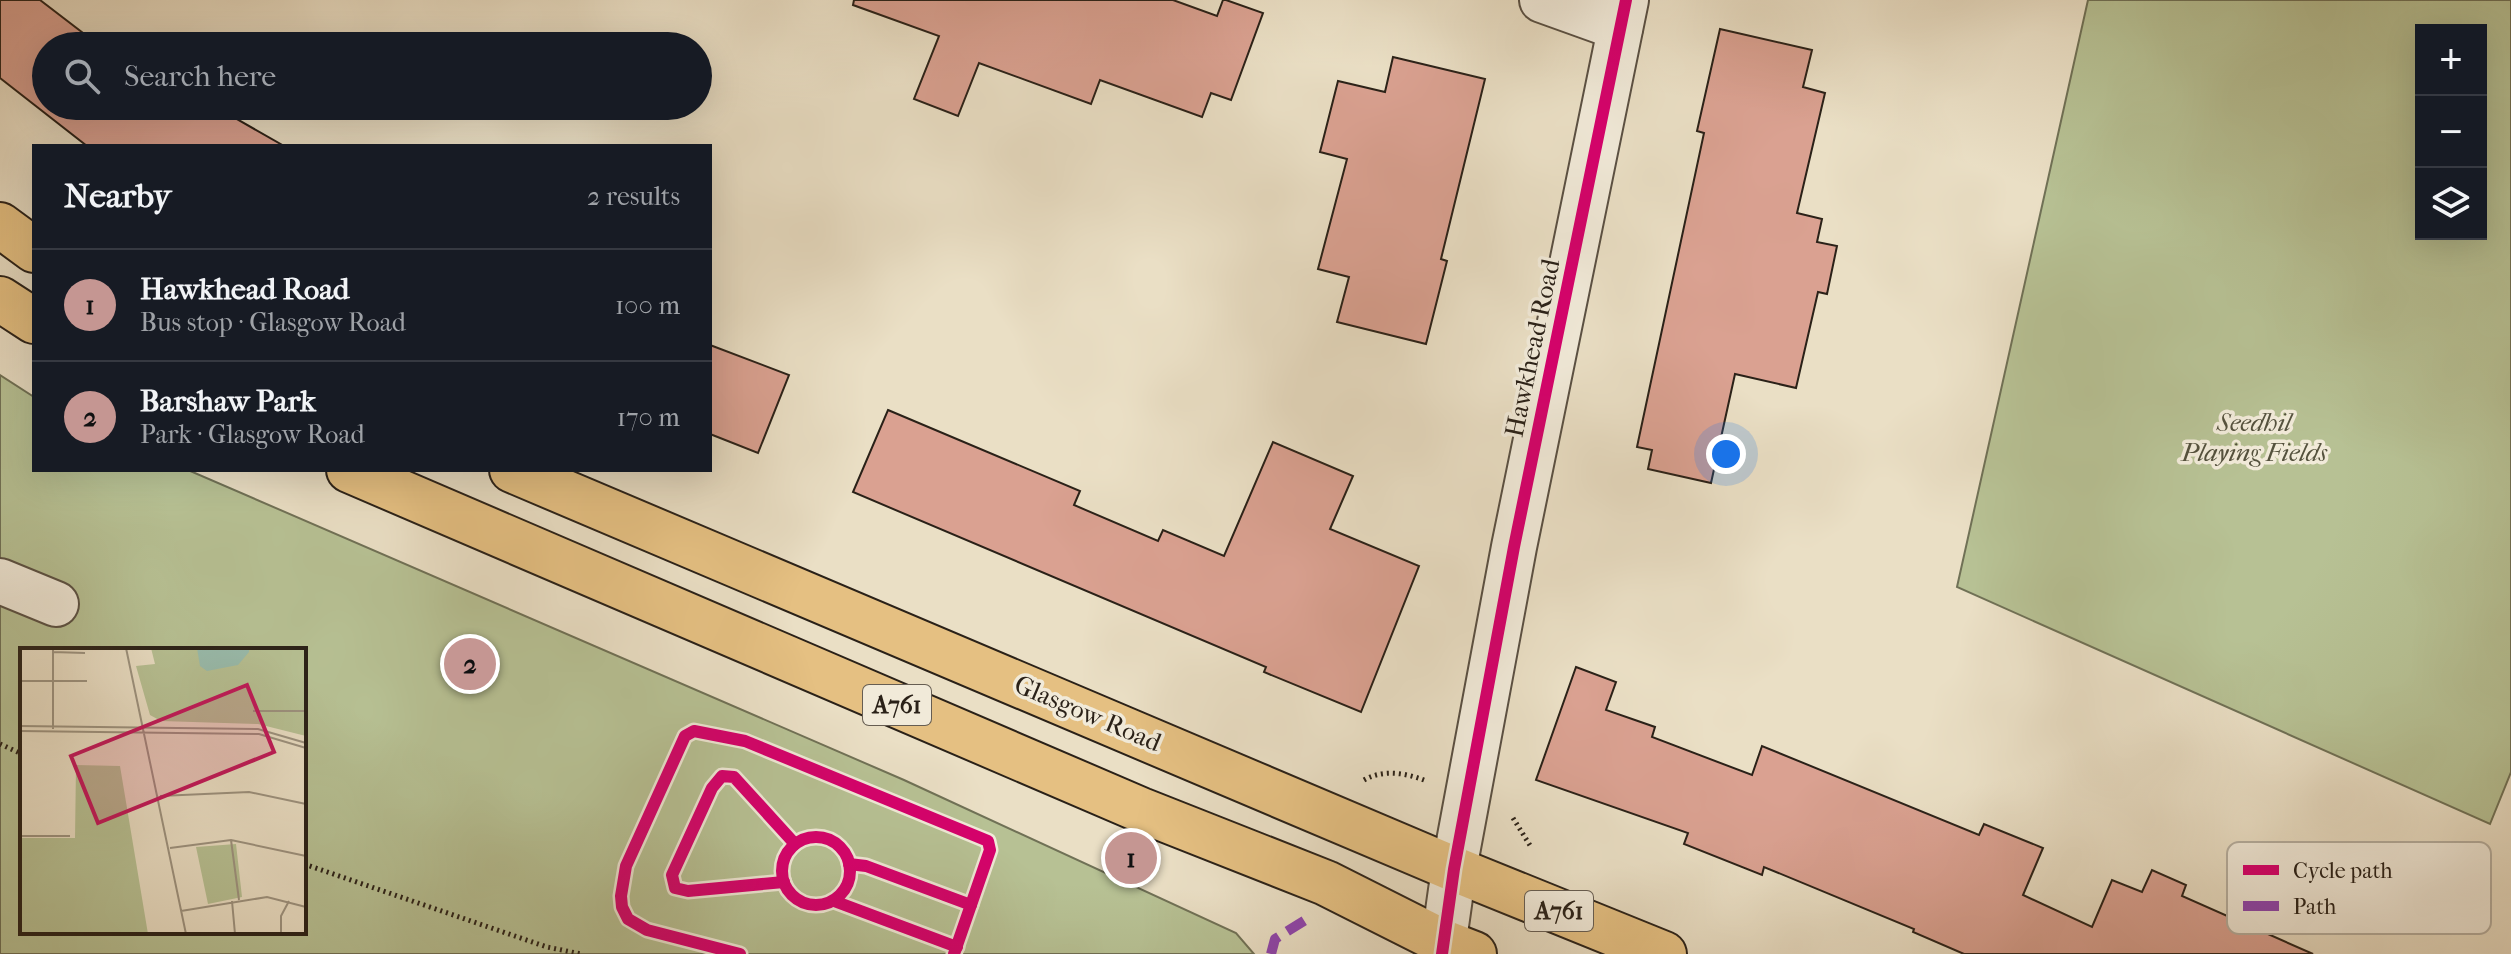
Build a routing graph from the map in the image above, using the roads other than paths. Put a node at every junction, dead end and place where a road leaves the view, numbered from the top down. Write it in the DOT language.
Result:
graph roads {
  1 [pos="1542,0"];
  2 [pos="1623,14"];
  3 [pos="0,225"];
  4 [pos="32,249"];
  5 [pos="0,299"];
  6 [pos="32,320"];
  7 [pos="354,472"];
  8 [pos="517,472"];
  9 [pos="0,581"];
  10 [pos="56,604"];
  11 [pos="1454,869"];
  12 [pos="1453,950"];
  13 [pos="1664,954"];
  1 -- 2 [label="street"];
  2 -- 11 [label="street, Hawkhead Road"];
  3 -- 4 [label="main road"];
  5 -- 6 [label="main road"];
  7 -- 12 [label="main road, A761"];
  8 -- 11 [label="main road, Glasgow Road / A761"];
  9 -- 10 [label="street"];
  11 -- 12 [label="street, Hawkhead Road"];
  11 -- 13 [label="main road, Glasgow Road / A761"];
}
